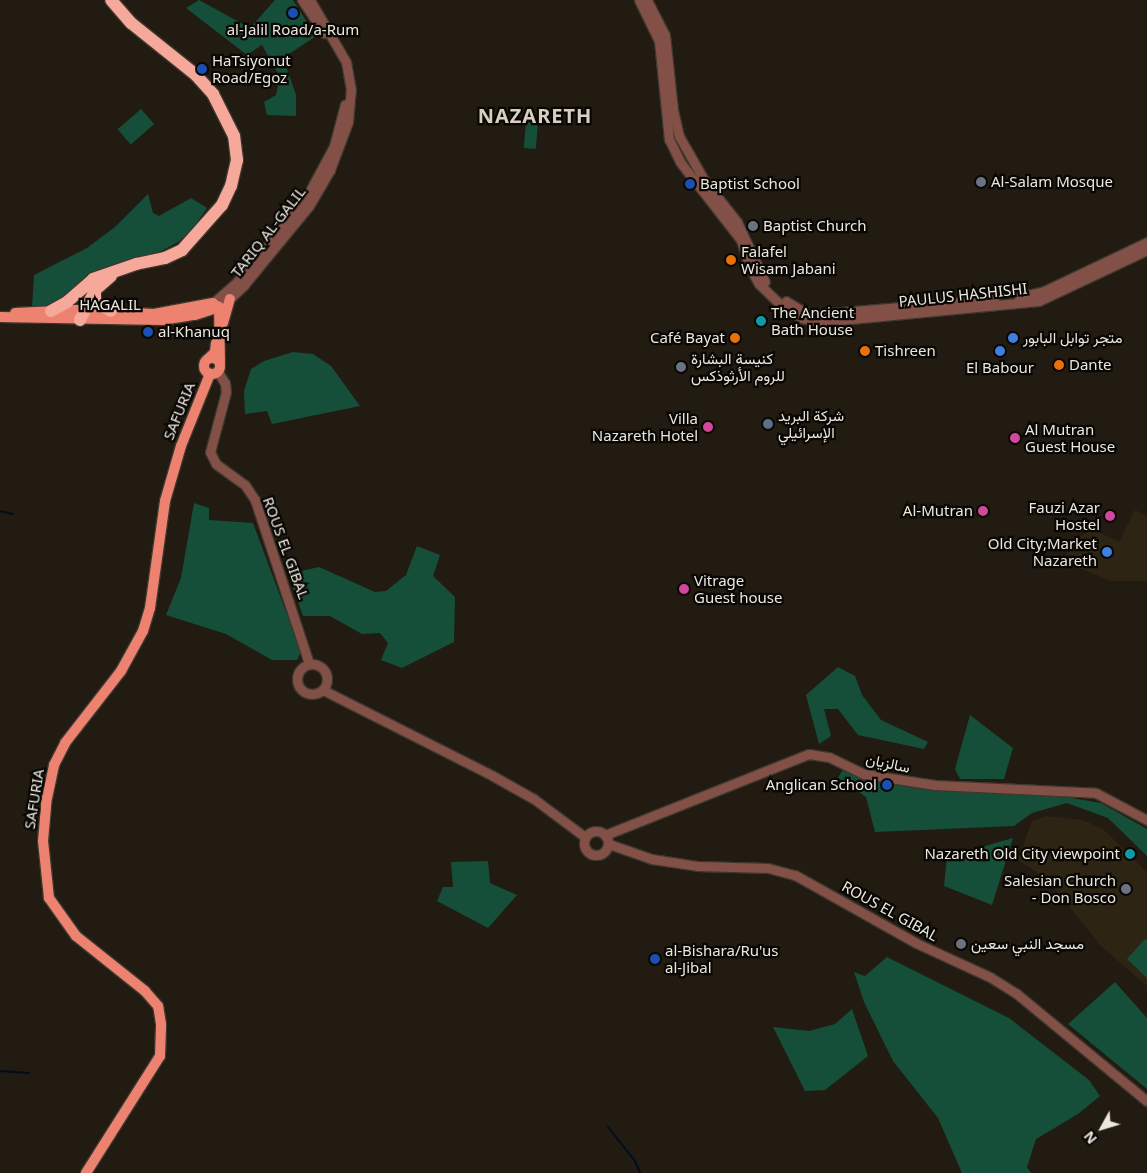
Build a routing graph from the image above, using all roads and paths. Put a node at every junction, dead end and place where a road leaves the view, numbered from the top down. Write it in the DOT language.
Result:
graph roads {
  1 [pos="110,0"];
  2 [pos="302,0"];
  3 [pos="310,0"];
  4 [pos="639,0"];
  5 [pos="647,0"];
  6 [pos="1147,242"];
  7 [pos="1147,250"];
  8 [pos="94,284"];
  9 [pos="230,299"];
  10 [pos="215,307"];
  11 [pos="51,311"];
  12 [pos="111,312"];
  13 [pos="80,313"];
  14 [pos="200,314"];
  15 [pos="803,315"];
  16 [pos="0,316"];
  17 [pos="219,332"];
  18 [pos="208,359"];
  19 [pos="216,370"];
  20 [pos="309,663"];
  21 [pos="325,691"];
  22 [pos="1147,820"];
  23 [pos="605,835"];
  24 [pos="585,837"];
  25 [pos="609,844"];
  26 [pos="1147,1101"];
  27 [pos="88,1171"];
  1 -- 8 [label="highway"];
  2 -- 10 [label="street, TARIQ AL-GALIL"];
  3 -- 9 [label="street, TARIQ AL-GALIL"];
  4 -- 15 [label="street"];
  5 -- 15 [label="street"];
  6 -- 15 [label="street, PAULUS HASHISHI"];
  7 -- 15 [label="street, PAULUS HASHISHI"];
  8 -- 11 [label="highway"];
  8 -- 12 [label="highway"];
  8 -- 13 [label="highway"];
  9 -- 10 [label="street, TARIQ AL-GALIL"];
  9 -- 17 [label="main road"];
  10 -- 12 [label="main road, HAGALIL"];
  10 -- 14 [label="main road, HAGALIL"];
  10 -- 17 [label="main road, SAFURIA"];
  11 -- 13 [label="main road, HAGALIL"];
  11 -- 16 [label="main road, HAGALIL"];
  12 -- 13 [label="main road, HAGALIL"];
  13 -- 14 [label="main road, HAGALIL"];
  13 -- 16 [label="main road, HAGALIL"];
  14 -- 17 [label="main road"];
  17 -- 18 [label="main road, SAFURIA"];
  17 -- 19 [label="main road, SAFURIA"];
  18 -- 19 [label="main road"];
  18 -- 19 [label="main road"];
  19 -- 20 [label="street, ROUS EL GIBAL"];
  19 -- 27 [label="main road, SAFURIA"];
  20 -- 21 [label="street"];
  20 -- 21 [label="street"];
  21 -- 24 [label="street"];
  22 -- 23 [label="street, سالزيان"];
  23 -- 24 [label="street"];
  23 -- 25 [label="street"];
  24 -- 25 [label="street"];
  25 -- 26 [label="street, ROUS EL GIBAL"];
}
